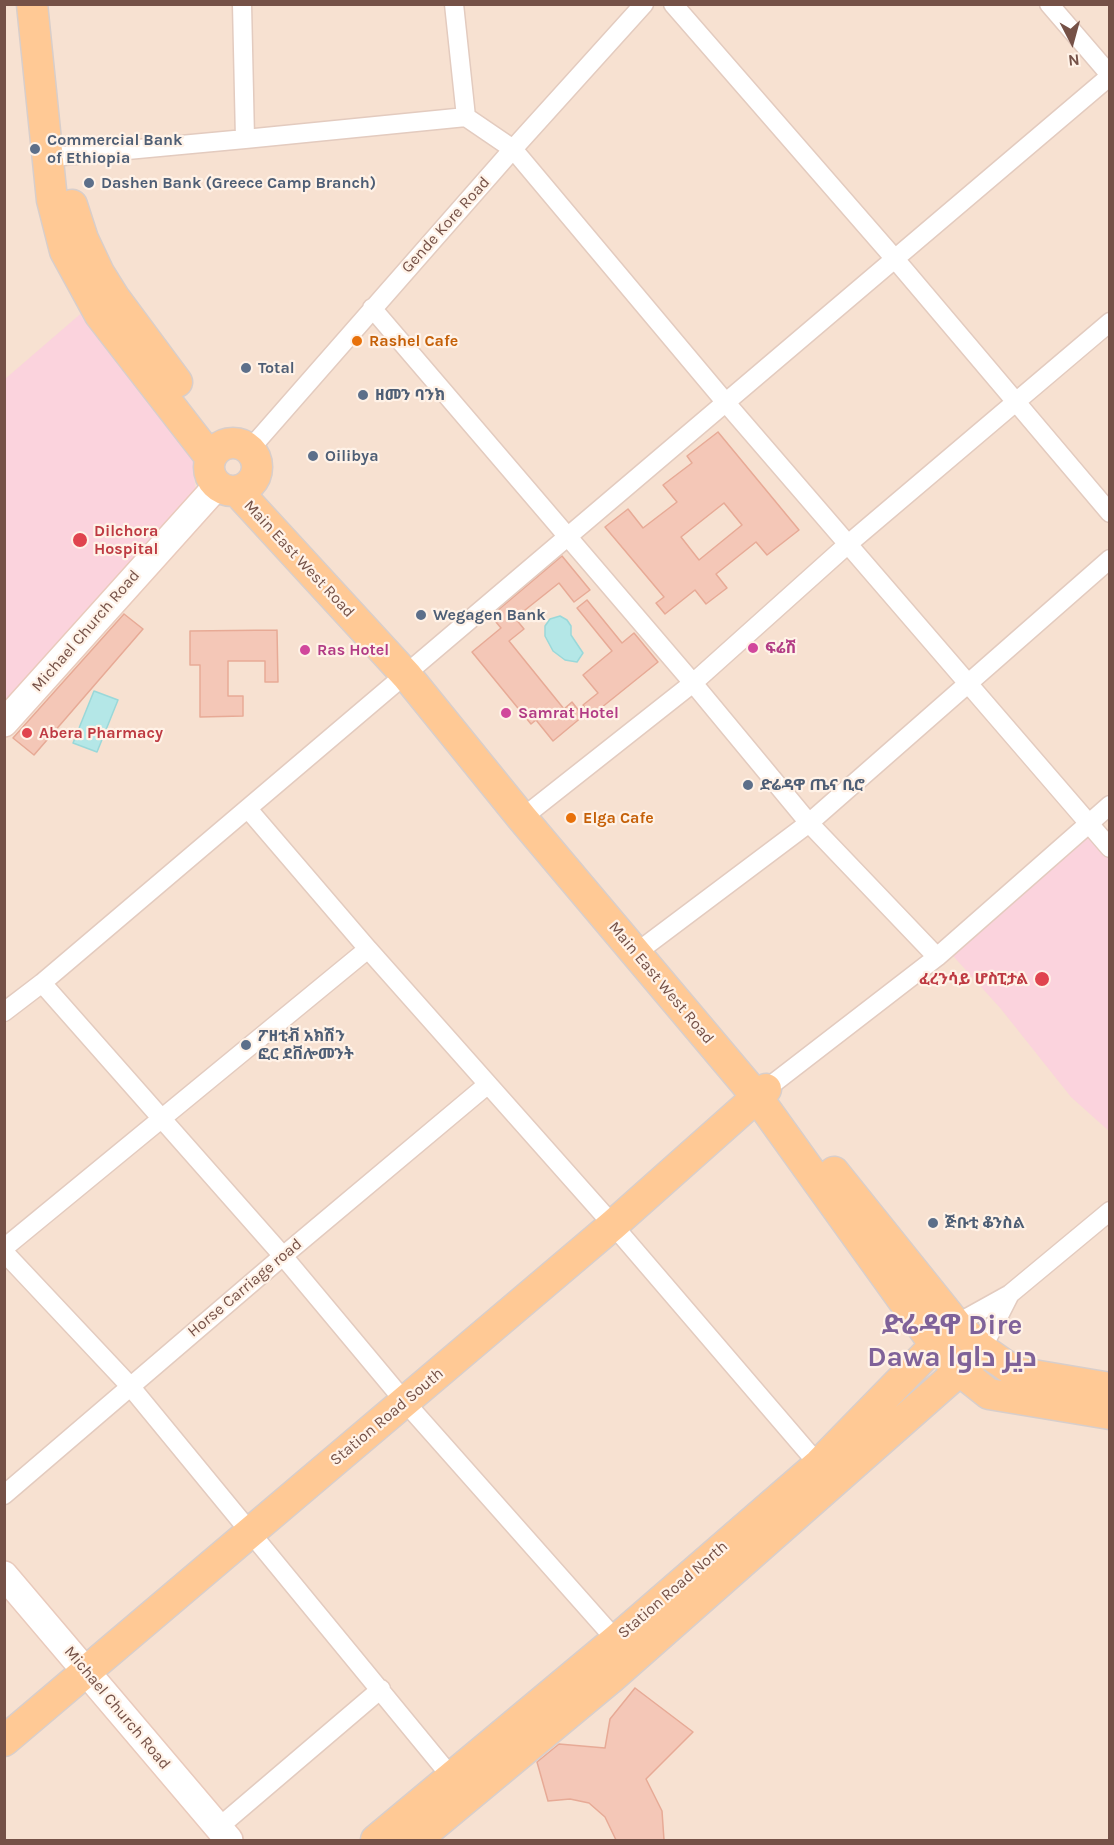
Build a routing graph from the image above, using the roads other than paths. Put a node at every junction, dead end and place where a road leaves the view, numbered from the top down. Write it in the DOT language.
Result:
graph roads {
  1 [pos="32,4"];
  2 [pos="53,4"];
  3 [pos="242,4"];
  4 [pos="454,4"];
  5 [pos="673,4"];
  6 [pos="1049,4"];
  7 [pos="639,7"];
  8 [pos="47,57"];
  9 [pos="1110,75"];
  10 [pos="466,117"];
  11 [pos="245,139"];
  12 [pos="513,149"];
  13 [pos="56,158"];
  14 [pos="895,259"];
  15 [pos="372,308"];
  16 [pos="1110,322"];
  17 [pos="1014,402"];
  18 [pos="727,404"];
  19 [pos="228,450"];
  20 [pos="236,486"];
  21 [pos="1110,513"];
  22 [pos="568,538"];
  23 [pos="847,545"];
  24 [pos="1110,559"];
  25 [pos="411,672"];
  26 [pos="693,683"];
  27 [pos="967,684"];
  28 [pos="4,723"];
  29 [pos="1110,805"];
  30 [pos="248,809"];
  31 [pos="527,814"];
  32 [pos="809,823"];
  33 [pos="1088,824"];
  34 [pos="1110,849"];
  35 [pos="644,947"];
  36 [pos="368,949"];
  37 [pos="937,957"];
  38 [pos="42,983"];
  39 [pos="4,1012"];
  40 [pos="488,1085"];
  41 [pos="761,1093"];
  42 [pos="161,1118"];
  43 [pos="1110,1211"];
  44 [pos="613,1225"];
  45 [pos="4,1250"];
  46 [pos="282,1256"];
  47 [pos="1010,1294"];
  48 [pos="956,1324"];
  49 [pos="934,1345"];
  50 [pos="982,1350"];
  51 [pos="960,1371"];
  52 [pos="130,1386"];
  53 [pos="1110,1388"];
  54 [pos="405,1402"];
  55 [pos="1110,1414"];
  56 [pos="826,1473"];
  57 [pos="4,1495"];
  58 [pos="250,1532"];
  59 [pos="4,1575"];
  60 [pos="616,1640"];
  61 [pos="86,1670"];
  62 [pos="381,1689"];
  63 [pos="4,1741"];
  64 [pos="459,1787"];
  65 [pos="224,1834"];
  66 [pos="376,1840"];
  67 [pos="416,1840"];
  1 -- 8 [label="main road"];
  2 -- 8 [label="main road"];
  3 -- 11 [label="street"];
  4 -- 10 [label="street"];
  5 -- 14 [label="street"];
  6 -- 9 [label="street"];
  7 -- 12 [label="street, Gende Kore Road"];
  8 -- 13 [label="main road"];
  9 -- 14 [label="street"];
  10 -- 11 [label="street"];
  10 -- 12 [label="street"];
  11 -- 13 [label="street"];
  12 -- 15 [label="street, Gende Kore Road"];
  12 -- 18 [label="street"];
  13 -- 19 [label="main road"];
  14 -- 17 [label="street"];
  14 -- 18 [label="street"];
  15 -- 19 [label="street, Gende Kore Road"];
  15 -- 22 [label="street"];
  16 -- 17 [label="street"];
  17 -- 21 [label="street"];
  17 -- 23 [label="street"];
  18 -- 22 [label="street"];
  18 -- 23 [label="street"];
  19 -- 20 [label="main road"];
  19 -- 20 [label="main road"];
  20 -- 25 [label="main road, Main East West Road"];
  20 -- 28 [label="main road, Michael Church Road"];
  22 -- 25 [label="street"];
  22 -- 26 [label="street"];
  23 -- 26 [label="street"];
  23 -- 27 [label="street"];
  24 -- 27 [label="street"];
  25 -- 30 [label="street"];
  25 -- 31 [label="main road, Main East West Road"];
  26 -- 31 [label="street"];
  26 -- 32 [label="street"];
  27 -- 32 [label="street"];
  27 -- 33 [label="street"];
  29 -- 33 [label="street"];
  30 -- 36 [label="street"];
  30 -- 38 [label="street"];
  31 -- 35 [label="main road, Main East West Road"];
  31 -- 41 [label="main road, Main East West Road"];
  32 -- 35 [label="street"];
  32 -- 37 [label="street"];
  33 -- 34 [label="street"];
  33 -- 37 [label="street"];
  35 -- 41 [label="main road, Main East West Road"];
  36 -- 40 [label="street"];
  36 -- 42 [label="street"];
  37 -- 41 [label="street"];
  38 -- 39 [label="street"];
  38 -- 42 [label="street"];
  40 -- 44 [label="street"];
  40 -- 46 [label="street, Horse Carriage road"];
  41 -- 44 [label="main road, Station Road South"];
  41 -- 48 [label="main road, Main East West Road"];
  41 -- 49 [label="main road, Main East West Road"];
  42 -- 45 [label="street"];
  42 -- 46 [label="street"];
  43 -- 47 [label="street"];
  44 -- 54 [label="main road, Station Road South"];
  44 -- 56 [label="street"];
  45 -- 52 [label="street"];
  46 -- 52 [label="street, Horse Carriage road"];
  46 -- 54 [label="street"];
  47 -- 48 [label="street"];
  47 -- 50 [label="street"];
  48 -- 49 [label="main road, Station Road North"];
  48 -- 50 [label="main road, Main East West Road"];
  49 -- 51 [label="main road, Main East West Road"];
  49 -- 56 [label="main road, Station Road North"];
  50 -- 51 [label="main road, Station Road North"];
  50 -- 53 [label="main road, Main East West Road"];
  51 -- 55 [label="main road, Main East West Road"];
  51 -- 56 [label="main road, Station Road North"];
  52 -- 57 [label="street, Horse Carriage road"];
  52 -- 58 [label="street"];
  54 -- 58 [label="main road, Station Road South"];
  54 -- 60 [label="street"];
  56 -- 60 [label="main road, Station Road North"];
  56 -- 64 [label="main road, Station Road North"];
  58 -- 61 [label="main road, Station Road South"];
  58 -- 62 [label="street"];
  59 -- 61 [label="main road, Michael Church Road"];
  60 -- 64 [label="main road, Station Road North"];
  61 -- 63 [label="main road, Station Road South"];
  61 -- 65 [label="main road, Michael Church Road"];
  62 -- 64 [label="street"];
  62 -- 65 [label="street"];
  64 -- 66 [label="main road, Station Road North"];
  64 -- 67 [label="main road, Station Road North"];
}
